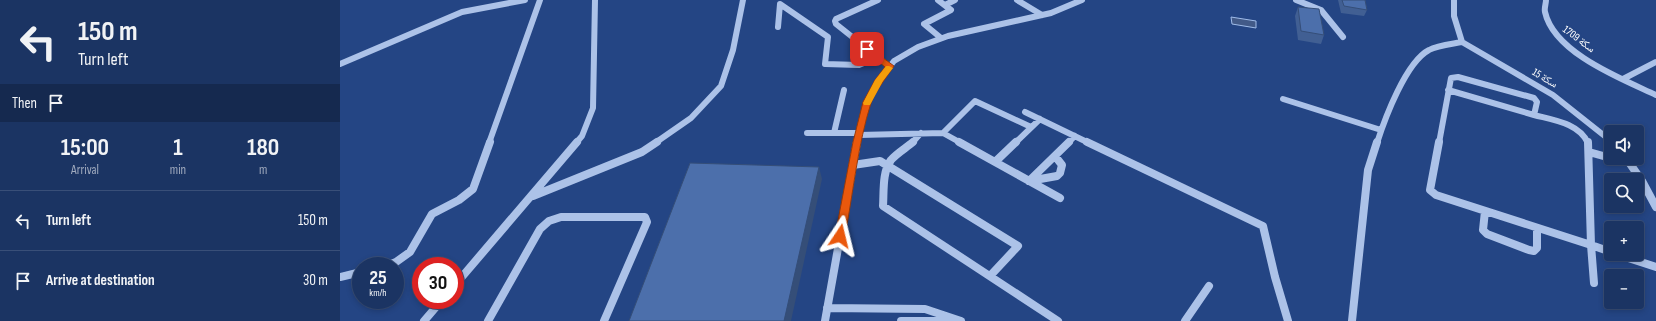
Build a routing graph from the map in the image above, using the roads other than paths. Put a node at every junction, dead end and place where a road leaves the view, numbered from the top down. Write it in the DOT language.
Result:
graph roads {
  1 [pos="525,0"];
  2 [pos="540,0"];
  3 [pos="595,0"];
  4 [pos="743,0"];
  5 [pos="878,0"];
  6 [pos="938,0"];
  7 [pos="955,0"];
  8 [pos="1017,0"];
  9 [pos="1082,0"];
  10 [pos="1296,0"];
  11 [pos="1454,0"];
  12 [pos="1546,0"];
  13 [pos="945,5"];
  14 [pos="1042,15"];
  15 [pos="778,27"];
  16 [pos="1343,37"];
  17 [pos="941,38"];
  18 [pos="1462,42"];
  19 [pos="878,57"];
  20 [pos="1656,62"];
  21 [pos="340,64"];
  22 [pos="890,66"];
  23 [pos="1623,79"];
  24 [pos="844,90"];
  25 [pos="1448,90"];
  26 [pos="1656,95"];
  27 [pos="1283,99"];
  28 [pos="1025,112"];
  29 [pos="1534,115"];
  30 [pos="1040,119"];
  31 [pos="1031,127"];
  32 [pos="1381,130"];
  33 [pos="807,133"];
  34 [pos="834,133"];
  35 [pos="921,133"];
  36 [pos="943,133"];
  37 [pos="860,134"];
  38 [pos="1604,135"];
  39 [pos="1075,136"];
  40 [pos="1589,152"];
  41 [pos="1055,156"];
  42 [pos="1604,156"];
  43 [pos="995,162"];
  44 [pos="853,165"];
  45 [pos="1631,165"];
  46 [pos="887,166"];
  47 [pos="1029,181"];
  48 [pos="531,197"];
  49 [pos="1060,198"];
  50 [pos="1656,207"];
  51 [pos="1485,211"];
  52 [pos="1537,228"];
  53 [pos="1591,246"];
  54 [pos="1604,250"];
  55 [pos="403,257"];
  56 [pos="1638,261"];
  57 [pos="1656,267"];
  58 [pos="352,274"];
  59 [pos="464,275"];
  60 [pos="990,276"];
  61 [pos="340,277"];
  62 [pos="1594,283"];
  63 [pos="1209,286"];
  64 [pos="827,308"];
  65 [pos="434,309"];
  66 [pos="424,321"];
  67 [pos="488,321"];
  68 [pos="604,321"];
  69 [pos="825,321"];
  70 [pos="900,321"];
  71 [pos="961,321"];
  72 [pos="1058,321"];
  73 [pos="1185,321"];
  74 [pos="1288,321"];
  75 [pos="1352,321"];
  1 -- 21 [label="street"];
  2 -- 55 [label="street"];
  3 -- 48 [label="street"];
  4 -- 48 [label="street"];
  5 -- 19 [label="street"];
  6 -- 13 [label="street"];
  7 -- 13 [label="street"];
  8 -- 14 [label="street"];
  9 -- 14 [label="street"];
  10 -- 16 [label="street"];
  11 -- 18 [label="street"];
  12 -- 23 [label="street, سكة 1709"];
  13 -- 17 [label="street"];
  14 -- 17 [label="street"];
  15 -- 19 [label="street"];
  17 -- 22 [label="street"];
  18 -- 32 [label="street"];
  18 -- 38 [label="street, سكة 15"];
  19 -- 22 [label="street"];
  20 -- 23 [label="street"];
  22 -- 37 [label="street"];
  23 -- 26 [label="street, سكة 1709"];
  24 -- 34 [label="street"];
  25 -- 29 [label="street"];
  25 -- 29 [label="street"];
  25 -- 51 [label="street"];
  27 -- 32 [label="street"];
  28 -- 30 [label="street"];
  29 -- 40 [label="street"];
  30 -- 31 [label="street"];
  30 -- 39 [label="street"];
  31 -- 36 [label="street"];
  31 -- 43 [label="street"];
  32 -- 75 [label="street"];
  33 -- 34 [label="street"];
  34 -- 37 [label="street"];
  35 -- 36 [label="street"];
  35 -- 37 [label="street"];
  35 -- 46 [label="street"];
  36 -- 43 [label="street"];
  37 -- 44 [label="street"];
  39 -- 41 [label="street"];
  39 -- 74 [label="street"];
  40 -- 42 [label="street"];
  40 -- 53 [label="street"];
  41 -- 47 [label="street"];
  41 -- 47 [label="street"];
  43 -- 47 [label="street"];
  44 -- 46 [label="street"];
  44 -- 64 [label="street"];
  45 -- 50 [label="street"];
  46 -- 60 [label="street"];
  46 -- 60 [label="street"];
  47 -- 49 [label="street"];
  48 -- 59 [label="street"];
  51 -- 52 [label="street"];
  51 -- 52 [label="street"];
  52 -- 53 [label="street"];
  53 -- 54 [label="street"];
  53 -- 62 [label="street"];
  56 -- 57 [label="street"];
  58 -- 61 [label="street"];
  60 -- 72 [label="street"];
  63 -- 73 [label="street"];
  64 -- 69 [label="street"];
  64 -- 71 [label="street"];
  65 -- 66 [label="street"];
  67 -- 68 [label="street"];
  70 -- 71 [label="street"];
}
